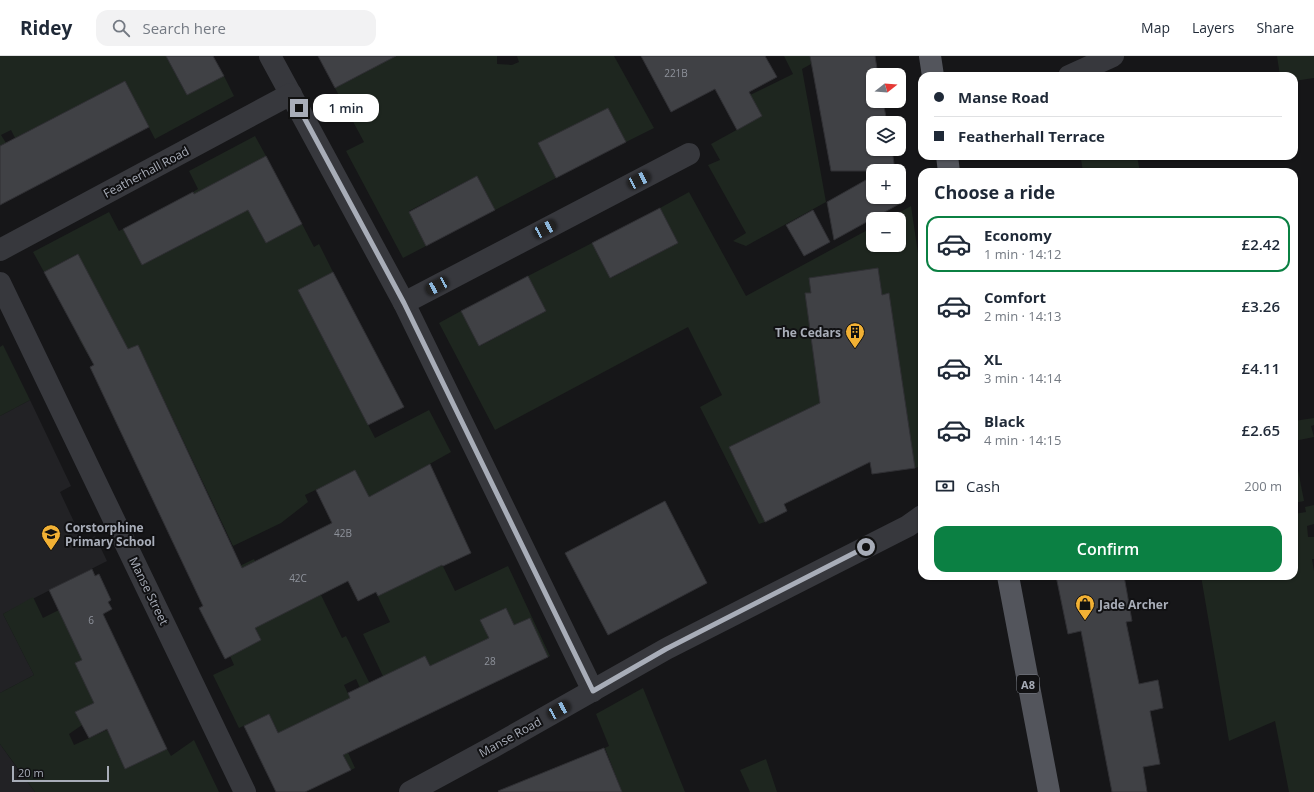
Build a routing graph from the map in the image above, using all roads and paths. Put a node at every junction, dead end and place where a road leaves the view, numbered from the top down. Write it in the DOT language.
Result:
graph roads {
  1 [pos="270,56"];
  2 [pos="930,56"];
  3 [pos="1114,56"];
  4 [pos="932,72"];
  5 [pos="1078,72"];
  6 [pos="291,94"];
  7 [pos="689,154"];
  8 [pos="0,250"];
  9 [pos="0,283"];
  10 [pos="404,303"];
  11 [pos="917,523"];
  12 [pos="1009,580"];
  13 [pos="593,691"];
  14 [pos="245,792"];
  15 [pos="410,792"];
  16 [pos="1049,792"];
  1 -- 6 [label="street"];
  2 -- 4 [label="main road"];
  3 -- 5 [label="street"];
  6 -- 8 [label="street, Featherhall Road"];
  6 -- 10 [label="street"];
  7 -- 10 [label="street"];
  9 -- 14 [label="street, Manse Street"];
  10 -- 13 [label="street"];
  11 -- 13 [label="street, Manse Road"];
  12 -- 16 [label="main road, A8"];
  13 -- 15 [label="street, Manse Road"];
}
